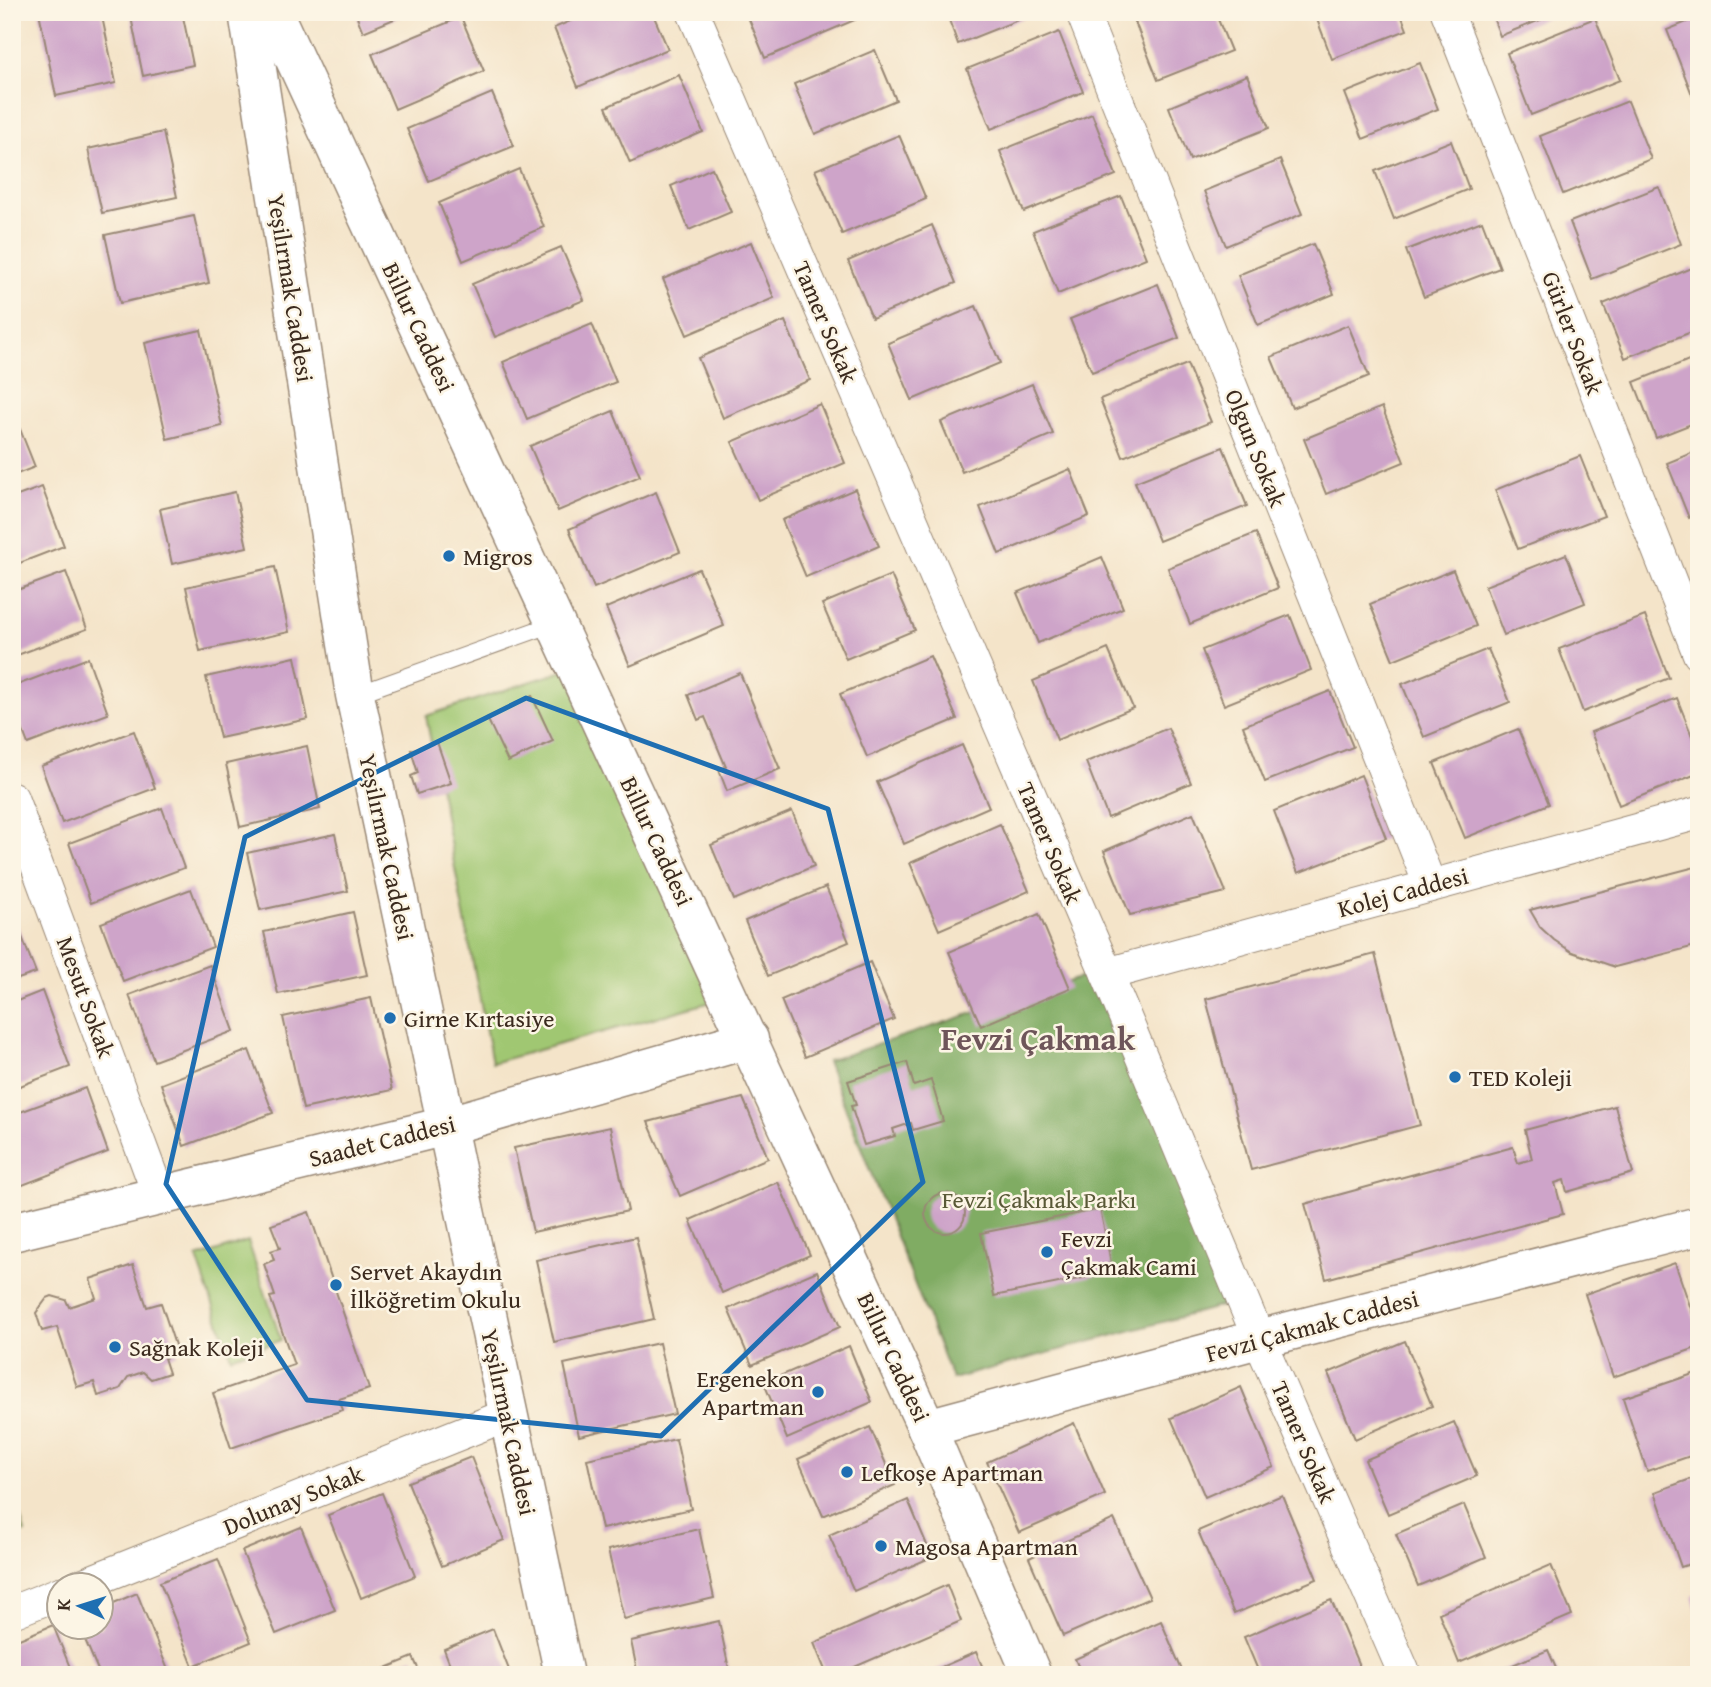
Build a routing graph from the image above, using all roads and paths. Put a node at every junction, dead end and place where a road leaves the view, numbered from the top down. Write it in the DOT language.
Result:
graph roads {
  1 [pos="248,12"];
  2 [pos="273,12"];
  3 [pos="693,12"];
  4 [pos="1082,12"];
  5 [pos="1447,12"];
  6 [pos="556,623"];
  7 [pos="1699,654"];
  8 [pos="355,695"];
  9 [pos="12,798"];
  10 [pos="1699,813"];
  11 [pos="1430,885"];
  12 [pos="1107,974"];
  13 [pos="749,1039"];
  14 [pos="446,1126"];
  15 [pos="159,1196"];
  16 [pos="1698,1229"];
  17 [pos="12,1231"];
  18 [pos="1259,1339"];
  19 [pos="507,1415"];
  20 [pos="927,1429"];
  21 [pos="114,1572"];
  22 [pos="46,1599"];
  23 [pos="12,1612"];
  24 [pos="564,1675"];
  25 [pos="1032,1675"];
  26 [pos="1405,1675"];
  1 -- 8 [label="street, Yeşilırmak Caddesi"];
  2 -- 6 [label="street, Billur Caddesi"];
  3 -- 12 [label="street, Tamer Sokak"];
  4 -- 11 [label="street, Olgun Sokak"];
  5 -- 7 [label="street, Gürler Sokak"];
  6 -- 8 [label="lane"];
  6 -- 13 [label="street, Billur Caddesi"];
  8 -- 14 [label="street, Yeşilırmak Caddesi"];
  9 -- 15 [label="street, Mesut Sokak"];
  10 -- 11 [label="street, Kolej Caddesi"];
  11 -- 12 [label="street, Kolej Caddesi"];
  12 -- 18 [label="street, Tamer Sokak"];
  13 -- 14 [label="street, Saadet Caddesi"];
  13 -- 20 [label="street, Billur Caddesi"];
  14 -- 15 [label="street, Saadet Caddesi"];
  14 -- 19 [label="street, Yeşilırmak Caddesi"];
  15 -- 17 [label="street, Saadet Caddesi"];
  16 -- 18 [label="street, Fevzi Çakmak Caddesi"];
  18 -- 20 [label="street, Fevzi Çakmak Caddesi"];
  18 -- 26 [label="street, Tamer Sokak"];
  19 -- 21 [label="street, Dolunay Sokak"];
  19 -- 24 [label="street, Yeşilırmak Caddesi"];
  20 -- 25 [label="street, Billur Caddesi"];
  22 -- 23 [label="street"];
}
